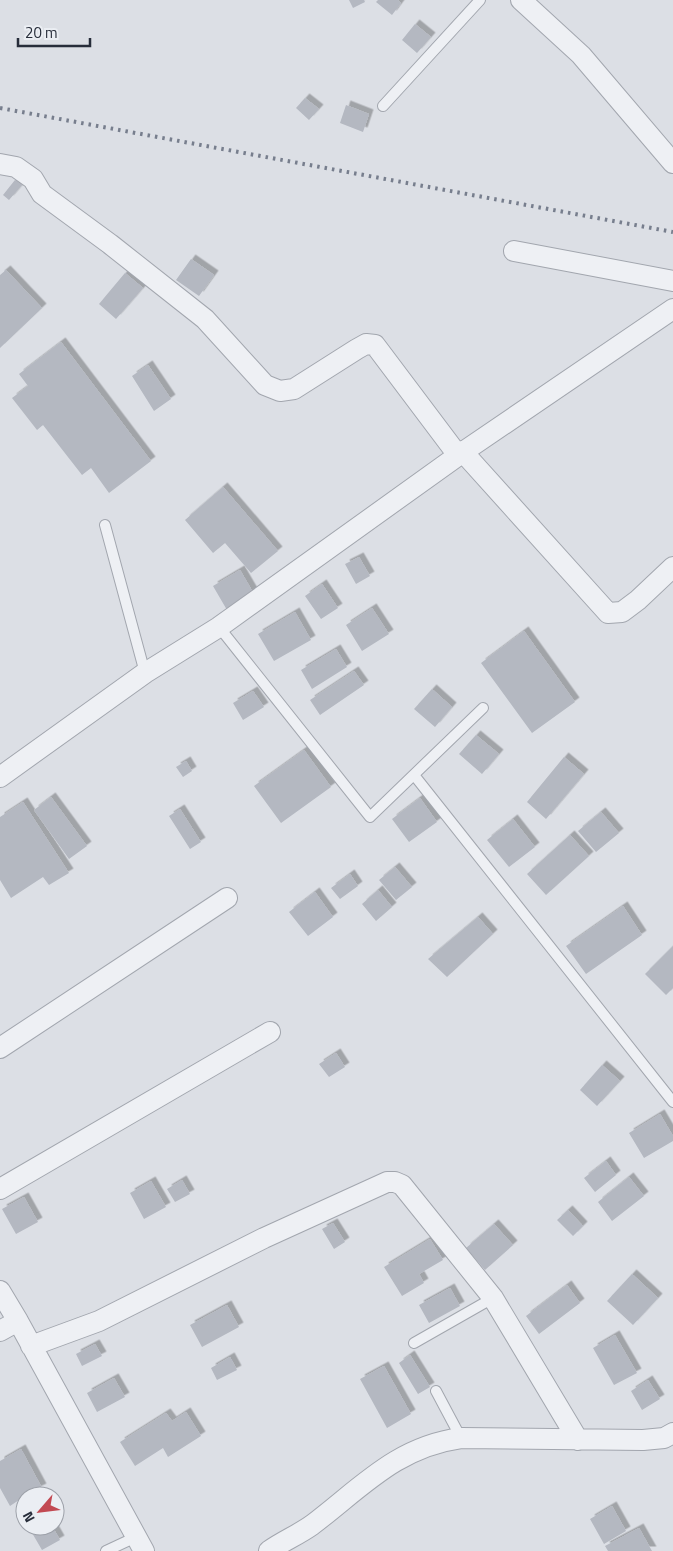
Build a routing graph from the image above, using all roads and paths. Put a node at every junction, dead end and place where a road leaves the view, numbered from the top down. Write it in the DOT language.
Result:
graph roads {
  1 [pos="480,0"];
  2 [pos="521,0"];
  3 [pos="383,106"];
  4 [pos="673,163"];
  5 [pos="0,164"];
  6 [pos="514,251"];
  7 [pos="673,281"];
  8 [pos="673,309"];
  9 [pos="463,452"];
  10 [pos="106,525"];
  11 [pos="673,567"];
  12 [pos="219,627"];
  13 [pos="145,673"];
  14 [pos="483,708"];
  15 [pos="414,776"];
  16 [pos="0,777"];
  17 [pos="227,898"];
  18 [pos="270,1032"];
  19 [pos="0,1048"];
  20 [pos="673,1102"];
  21 [pos="0,1188"];
  22 [pos="0,1291"];
  23 [pos="492,1298"];
  24 [pos="18,1321"];
  25 [pos="0,1330"];
  26 [pos="414,1343"];
  27 [pos="31,1346"];
  28 [pos="436,1391"];
  29 [pos="673,1434"];
  30 [pos="461,1438"];
  31 [pos="578,1440"];
  32 [pos="140,1544"];
  33 [pos="106,1551"];
  34 [pos="269,1551"];
  1 -- 3 [label="lane"];
  2 -- 4 [label="street"];
  5 -- 9 [label="street"];
  6 -- 7 [label="street"];
  8 -- 9 [label="street"];
  9 -- 11 [label="street"];
  9 -- 12 [label="street"];
  10 -- 13 [label="lane"];
  12 -- 13 [label="street"];
  12 -- 15 [label="lane"];
  13 -- 16 [label="street"];
  14 -- 15 [label="lane"];
  15 -- 20 [label="lane"];
  17 -- 19 [label="street"];
  18 -- 21 [label="street"];
  22 -- 24 [label="street"];
  23 -- 26 [label="lane"];
  23 -- 27 [label="street"];
  23 -- 31 [label="street"];
  24 -- 25 [label="street"];
  24 -- 27 [label="street"];
  27 -- 32 [label="street"];
  28 -- 30 [label="lane"];
  29 -- 31 [label="street"];
  30 -- 31 [label="street"];
  30 -- 34 [label="street"];
  32 -- 33 [label="lane"];
}
